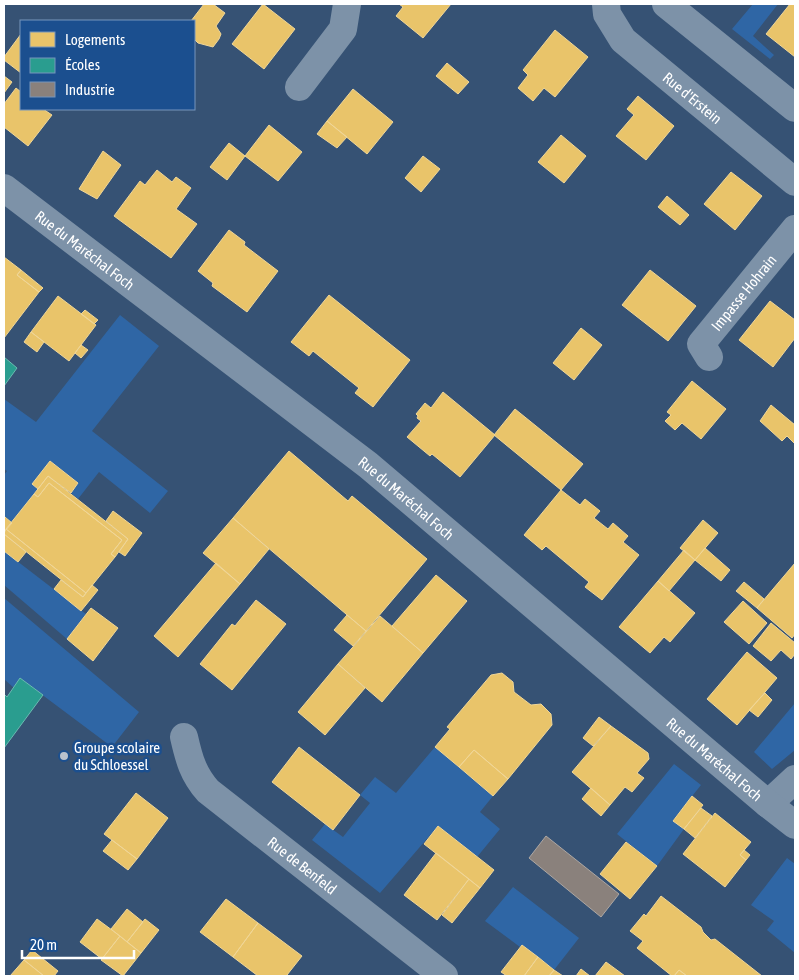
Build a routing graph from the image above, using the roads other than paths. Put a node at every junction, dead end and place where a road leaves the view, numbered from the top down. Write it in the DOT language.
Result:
graph roads {
  1 [pos="347,4"];
  2 [pos="606,4"];
  3 [pos="666,4"];
  4 [pos="299,87"];
  5 [pos="795,108"];
  6 [pos="795,182"];
  7 [pos="4,188"];
  8 [pos="795,229"];
  9 [pos="709,357"];
  10 [pos="184,737"];
  11 [pos="795,779"];
  12 [pos="768,804"];
  13 [pos="795,825"];
  14 [pos="444,976"];
  1 -- 4 [label="street"];
  2 -- 6 [label="street, Rue d'Erstein"];
  3 -- 5 [label="street"];
  7 -- 12 [label="street, Rue du Maréchal Foch"];
  8 -- 9 [label="street, Impasse Hohrain"];
  10 -- 14 [label="street, Rue de Benfeld"];
  11 -- 12 [label="street"];
  12 -- 13 [label="street, Rue du Maréchal Foch"];
}
